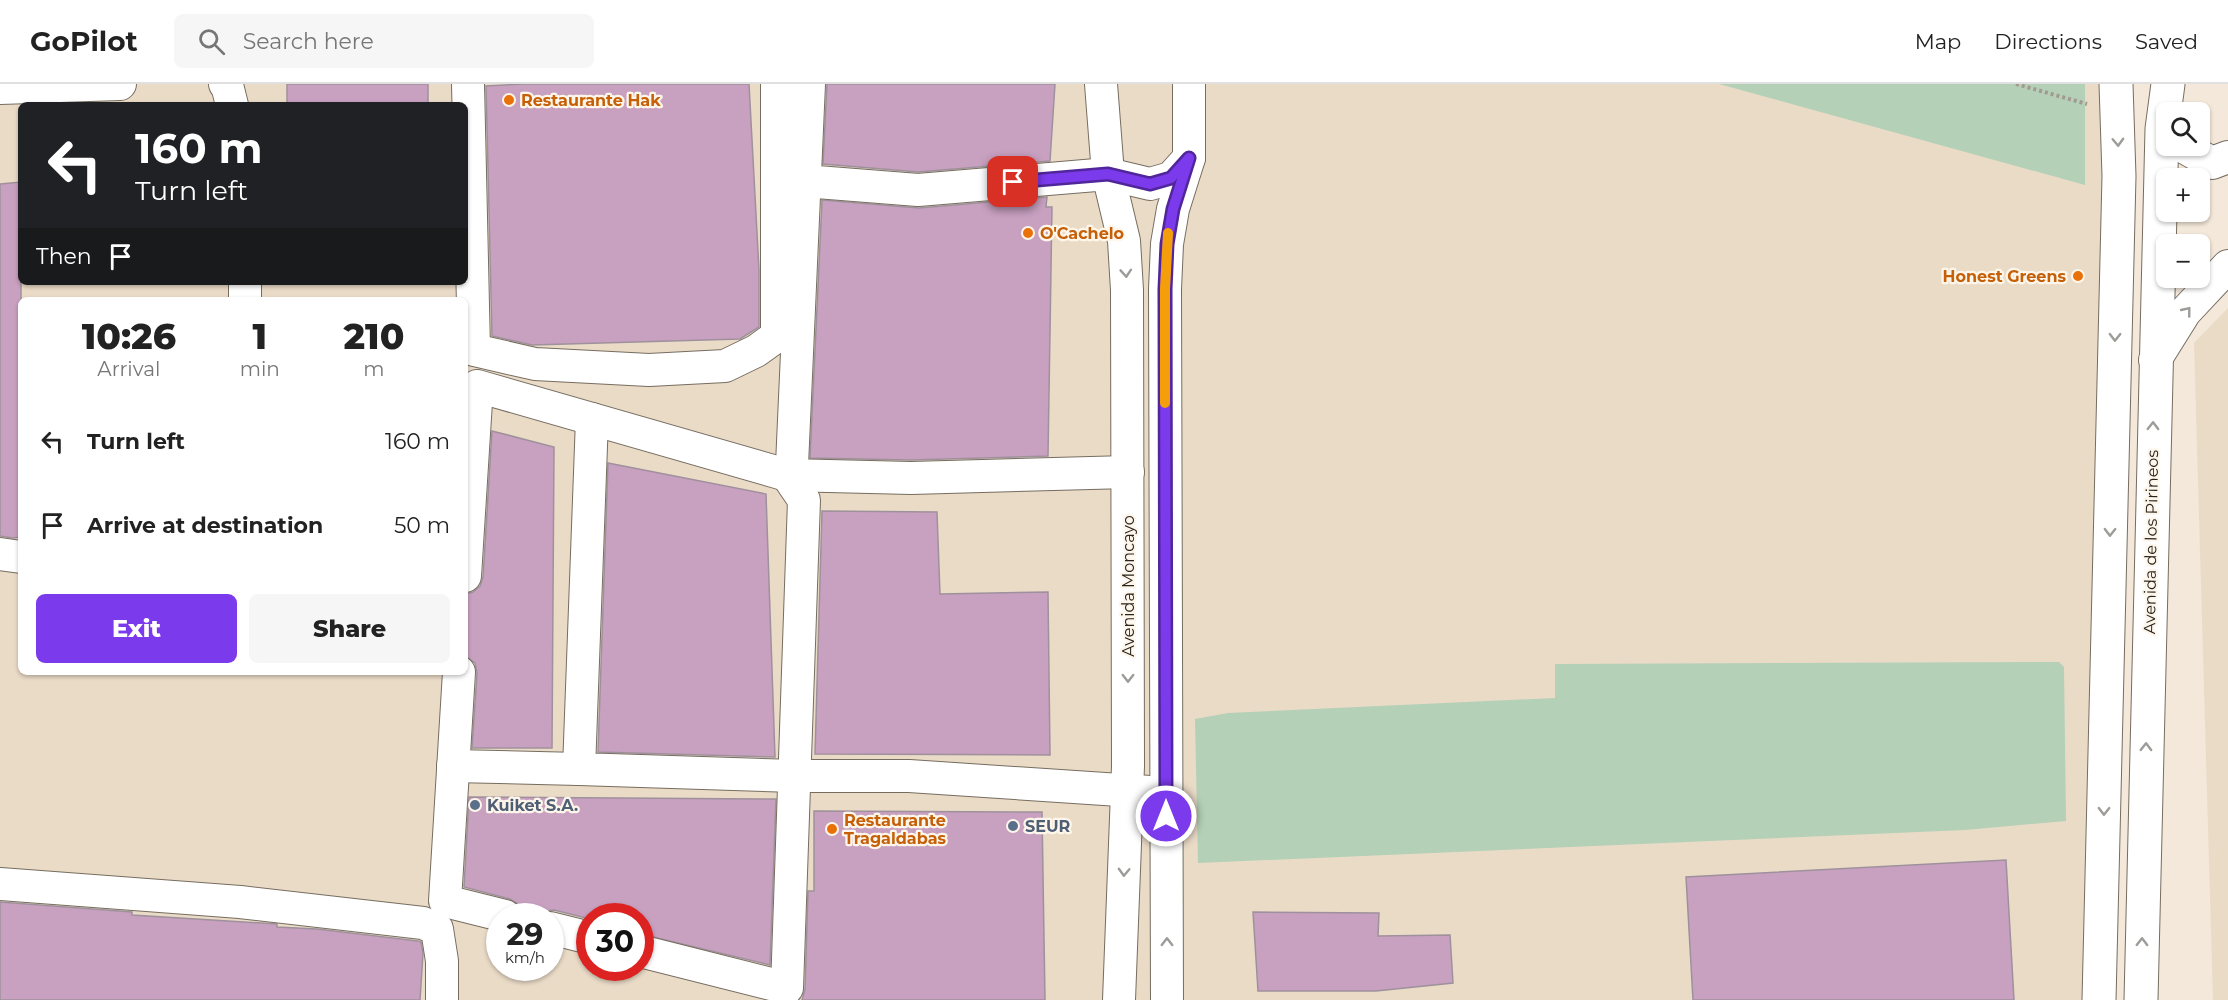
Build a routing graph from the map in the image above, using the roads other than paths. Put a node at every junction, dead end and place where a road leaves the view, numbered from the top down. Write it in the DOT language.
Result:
graph roads {
  1 [pos="120,84"];
  2 [pos="225,84"];
  3 [pos="468,84"];
  4 [pos="777,84"];
  5 [pos="808,84"];
  6 [pos="1101,84"];
  7 [pos="1189,84"];
  8 [pos="2168,84"];
  9 [pos="0,88"];
  10 [pos="2106,95"];
  11 [pos="231,102"];
  12 [pos="2169,102"];
  13 [pos="2169,156"];
  14 [pos="2202,156"];
  15 [pos="2228,157"];
  16 [pos="1189,158"];
  17 [pos="1108,174"];
  18 [pos="804,182"];
  19 [pos="2228,266"];
  20 [pos="2155,360"];
  21 [pos="592,419"];
  22 [pos="1128,472"];
  23 [pos="787,475"];
  24 [pos="468,528"];
  25 [pos="0,554"];
  26 [pos="18,557"];
  27 [pos="459,675"];
  28 [pos="453,766"];
  29 [pos="579,769"];
  30 [pos="795,776"];
  31 [pos="1127,791"];
  32 [pos="1166,793"];
  33 [pos="0,884"];
  34 [pos="486,911"];
  35 [pos="654,955"];
  36 [pos="441,1000"];
  37 [pos="1119,1000"];
  38 [pos="1167,1000"];
  39 [pos="2099,1000"];
  40 [pos="2141,1000"];
  1 -- 9 [label="street"];
  2 -- 11 [label="street"];
  3 -- 4 [label="street"];
  5 -- 18 [label="street"];
  6 -- 17 [label="street, Avenida Moncayo"];
  7 -- 16 [label="street"];
  8 -- 12 [label="main road, Avenida de los Pirineos"];
  10 -- 39 [label="main road, one-way"];
  13 -- 20 [label="main road, Avenida de los Pirineos"];
  14 -- 15 [label="street"];
  16 -- 17 [label="street"];
  16 -- 32 [label="street"];
  17 -- 18 [label="street"];
  17 -- 22 [label="street, Avenida Moncayo, one-way"];
  18 -- 23 [label="street"];
  20 -- 19 [label="street, one-way"];
  40 -- 20 [label="main road, Avenida de los Pirineos, one-way"];
  21 -- 23 [label="street"];
  21 -- 24 [label="street"];
  21 -- 29 [label="street"];
  22 -- 23 [label="street"];
  22 -- 31 [label="street, Avenida Moncayo, one-way"];
  23 -- 30 [label="street"];
  25 -- 26 [label="street"];
  27 -- 28 [label="street"];
  28 -- 29 [label="street"];
  28 -- 34 [label="street"];
  29 -- 30 [label="street"];
  30 -- 31 [label="street"];
  30 -- 35 [label="street"];
  31 -- 32 [label="street"];
  31 -- 37 [label="street, Avenida Moncayo, one-way"];
  38 -- 32 [label="street, one-way"];
  33 -- 36 [label="street"];
}
